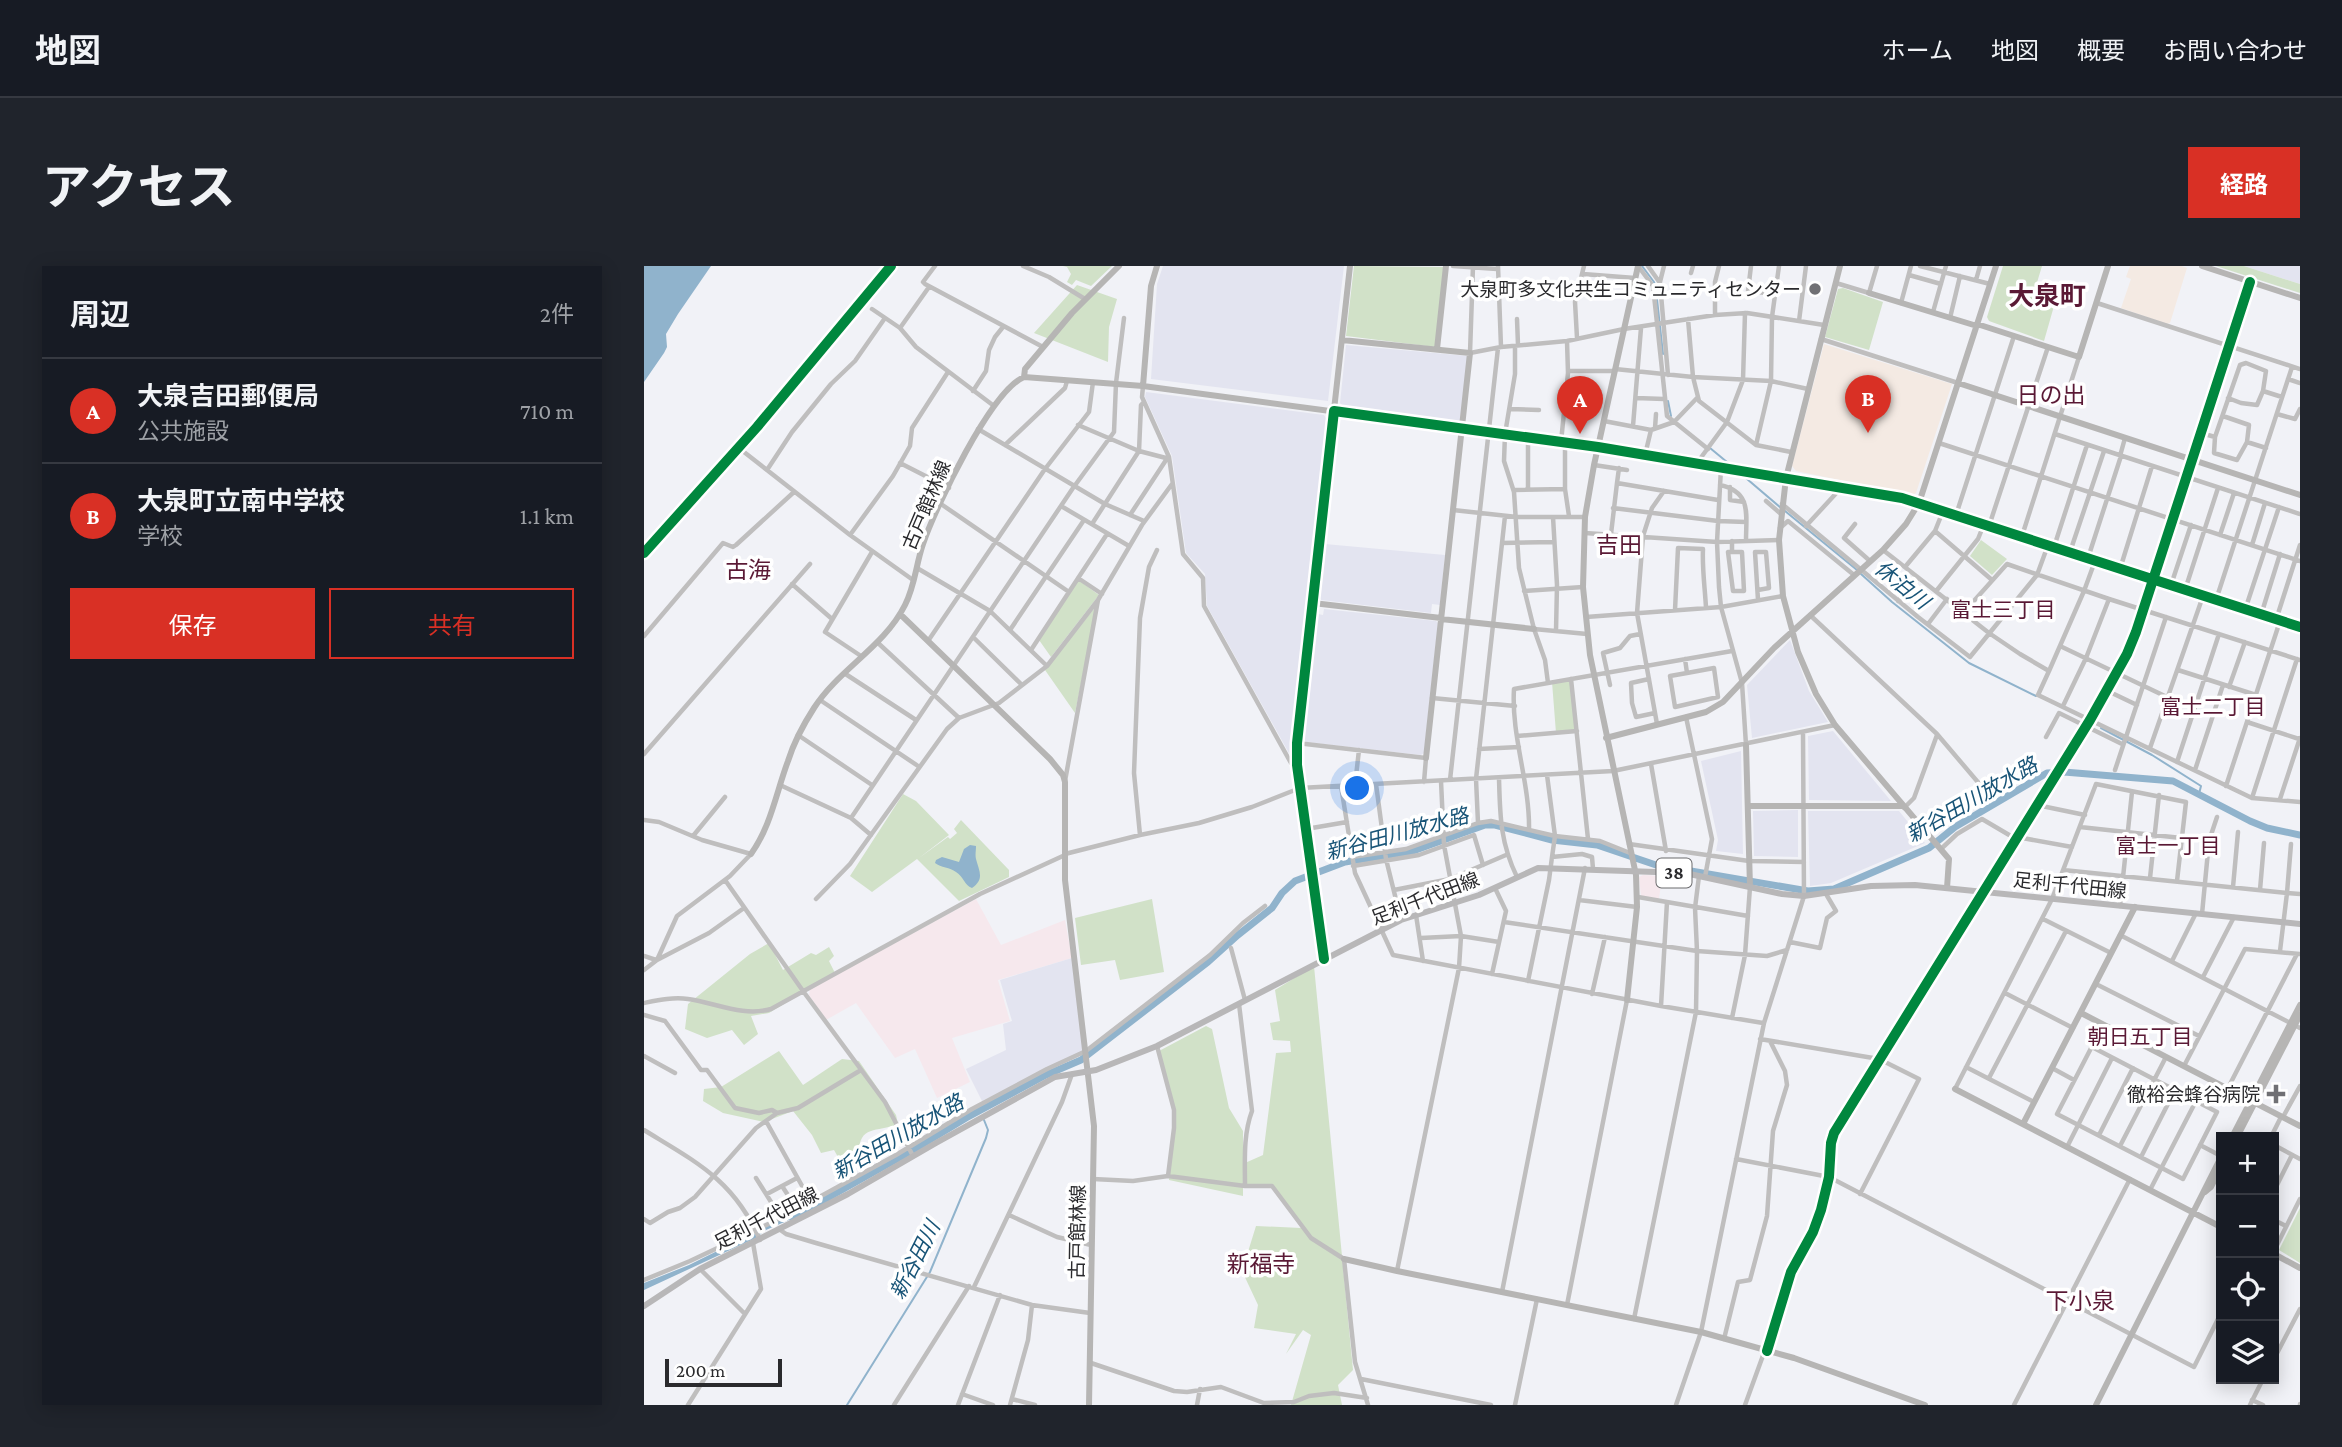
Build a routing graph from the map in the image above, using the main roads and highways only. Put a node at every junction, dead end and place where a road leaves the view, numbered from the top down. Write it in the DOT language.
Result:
graph roads {
  1 [pos="2300,924"];
  2 [pos="644,1306"];
  1 -- 2 [label="main road, 足利千代田線 / 38"];
}
